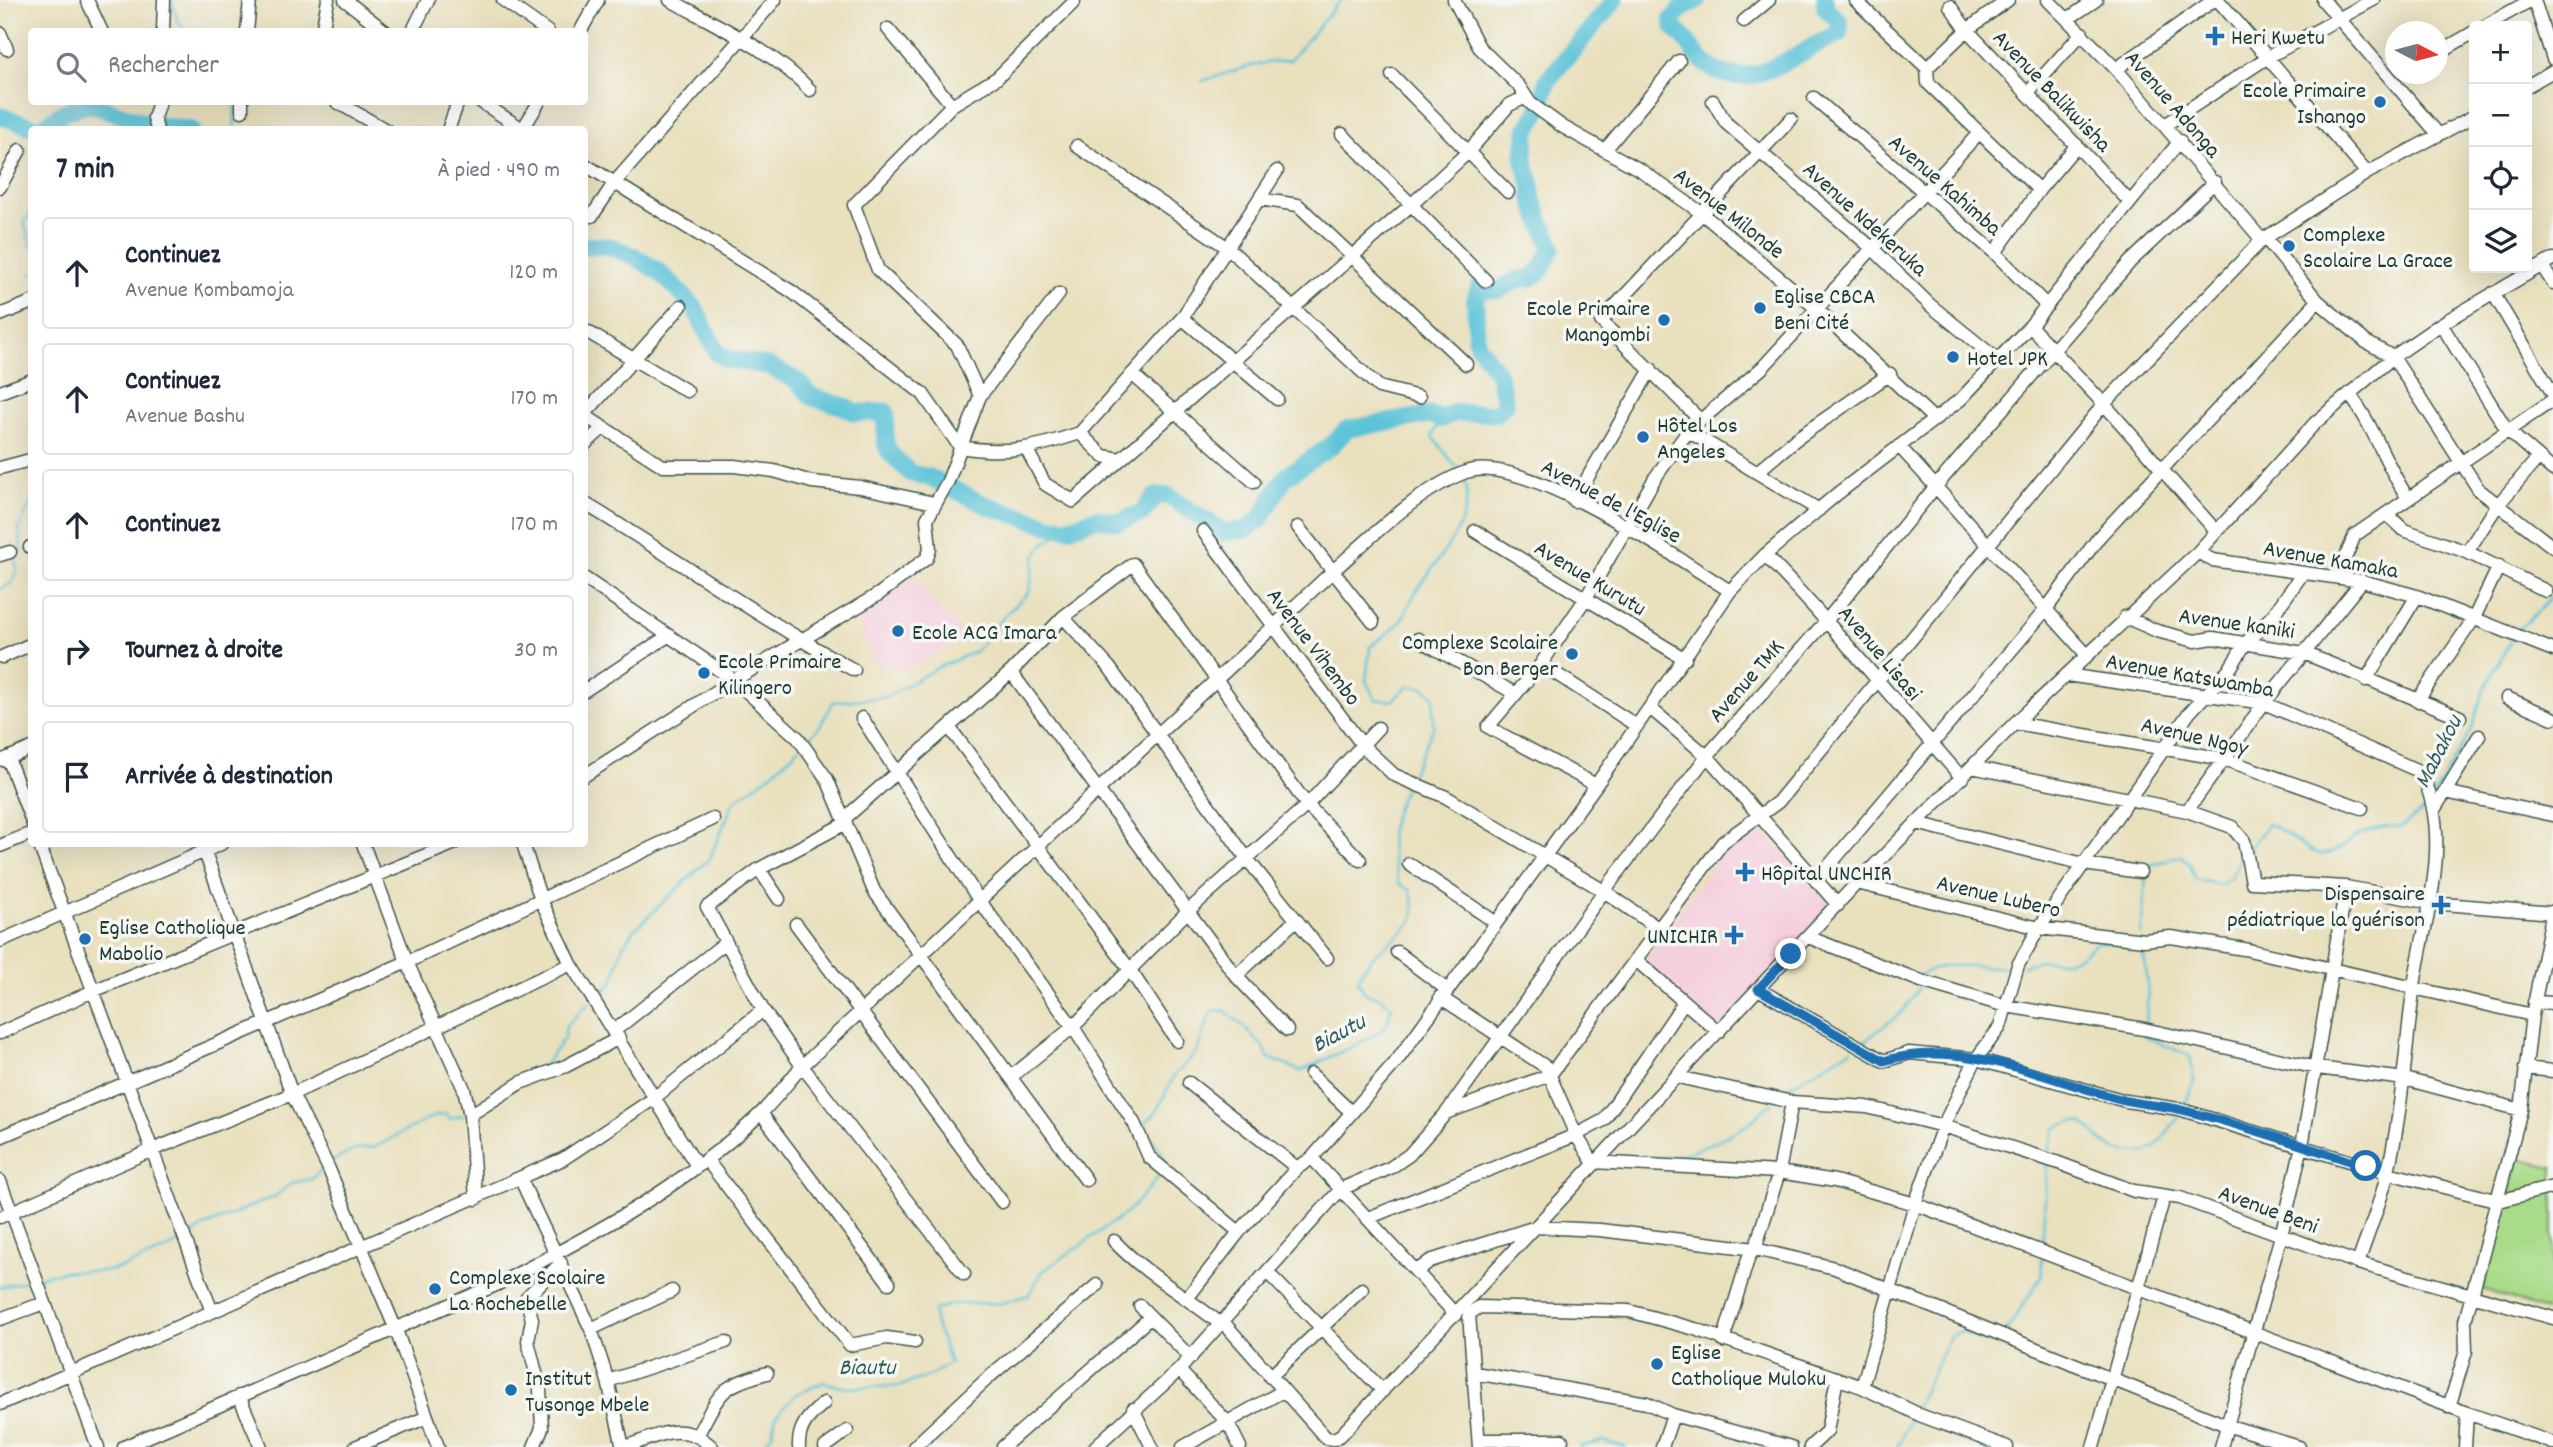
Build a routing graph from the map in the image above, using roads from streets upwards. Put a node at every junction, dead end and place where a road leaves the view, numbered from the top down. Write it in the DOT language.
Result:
graph roads {
  1 [pos="87,0"];
  2 [pos="164,0"];
  3 [pos="250,0"];
  4 [pos="328,0"];
  5 [pos="345,0"];
  6 [pos="428,0"];
  7 [pos="503,0"];
  8 [pos="598,0"];
  9 [pos="670,0"];
  10 [pos="775,0"];
  11 [pos="1454,0"];
  12 [pos="1769,0"];
  13 [pos="2008,0"];
  14 [pos="2048,0"];
  15 [pos="2096,0"];
  16 [pos="2216,0"];
  17 [pos="2323,0"];
  18 [pos="2373,0"];
  19 [pos="2532,0"];
  20 [pos="1856,1"];
  21 [pos="1074,2"];
  22 [pos="1950,6"];
  23 [pos="2069,18"];
  24 [pos="2340,18"];
  25 [pos="1744,21"];
  26 [pos="2494,21"];
  27 [pos="100,28"];
  28 [pos="163,28"];
  29 [pos="247,28"];
  30 [pos="323,28"];
  31 [pos="381,28"];
  32 [pos="414,28"];
  33 [pos="542,28"];
  34 [pos="582,28"];
  35 [pos="888,29"];
  36 [pos="1967,30"];
  37 [pos="0,33"];
  38 [pos="2082,33"];
  39 [pos="2469,35"];
  40 [pos="741,38"];
  41 [pos="2448,47"];
  42 [pos="7,49"];
  43 [pos="2268,57"];
  44 [pos="1679,61"];
  45 [pos="2385,64"];
  46 [pos="1927,68"];
  47 [pos="2116,69"];
  48 [pos="2552,69"];
  49 [pos="1392,75"];
  50 [pos="2403,84"];
  51 [pos="2530,84"];
  52 [pos="810,90"];
  53 [pos="2029,92"];
  54 [pos="1814,97"];
  55 [pos="1527,100"];
  56 [pos="1713,101"];
  57 [pos="158,105"];
  58 [pos="342,105"];
  59 [pos="457,105"];
  60 [pos="486,105"];
  61 [pos="537,105"];
  62 [pos="953,105"];
  63 [pos="1791,118"];
  64 [pos="2469,119"];
  65 [pos="155,124"];
  66 [pos="2165,125"];
  67 [pos="379,126"];
  68 [pos="449,126"];
  69 [pos="518,126"];
  70 [pos="525,126"];
  71 [pos="1979,133"];
  72 [pos="1342,134"];
  73 [pos="2439,135"];
  74 [pos="2180,141"];
  75 [pos="2077,145"];
  76 [pos="1077,146"];
  77 [pos="20,150"];
  78 [pos="1605,150"];
  79 [pos="1468,152"];
  80 [pos="1760,152"];
  81 [pos="588,166"];
  82 [pos="1277,171"];
  83 [pos="2367,173"];
  84 [pos="615,182"];
  85 [pos="2215,182"];
  86 [pos="0,187"];
  87 [pos="2039,190"];
  88 [pos="1508,192"];
  89 [pos="1924,192"];
  90 [pos="1259,199"];
  91 [pos="2129,201"];
  92 [pos="1412,204"];
  93 [pos="1700,212"];
  94 [pos="592,216"];
  95 [pos="2264,239"];
  96 [pos="1228,248"];
  97 [pos="1872,248"];
  98 [pos="1995,253"];
  99 [pos="1354,256"];
  100 [pos="2548,262"];
  101 [pos="1486,281"];
  102 [pos="2553,283"];
  103 [pos="2493,293"];
  104 [pos="1059,294"];
  105 [pos="2318,301"];
  106 [pos="28,304"];
  107 [pos="681,306"];
  108 [pos="2047,306"];
  109 [pos="1293,309"];
  110 [pos="1817,309"];
  111 [pos="0,316"];
  112 [pos="1182,318"];
  113 [pos="2441,324"];
  114 [pos="2030,327"];
  115 [pos="588,332"];
  116 [pos="2052,350"];
  117 [pos="635,358"];
  118 [pos="2393,358"];
  119 [pos="1231,361"];
  120 [pos="1999,361"];
  121 [pos="1466,364"];
  122 [pos="1651,369"];
  123 [pos="1132,374"];
  124 [pos="1890,374"];
  125 [pos="28,382"];
  126 [pos="687,391"];
  127 [pos="0,392"];
  128 [pos="2349,394"];
  129 [pos="2553,394"];
  130 [pos="980,396"];
  131 [pos="1419,397"];
  132 [pos="1277,398"];
  133 [pos="2553,400"];
  134 [pos="2104,404"];
  135 [pos="588,411"];
  136 [pos="1173,413"];
  137 [pos="588,418"];
  138 [pos="1699,419"];
  139 [pos="1935,420"];
  140 [pos="603,428"];
  141 [pos="2507,430"];
  142 [pos="1688,431"];
  143 [pos="1080,433"];
  144 [pos="588,441"];
  145 [pos="1899,446"];
  146 [pos="960,447"];
  147 [pos="1027,450"];
  148 [pos="2538,458"];
  149 [pos="1121,459"];
  150 [pos="28,461"];
  151 [pos="2460,463"];
  152 [pos="0,468"];
  153 [pos="2159,470"];
  154 [pos="2553,470"];
  155 [pos="1757,472"];
  156 [pos="1254,482"];
  157 [pos="1936,485"];
  158 [pos="2408,498"];
  159 [pos="1574,501"];
  160 [pos="934,503"];
  161 [pos="588,506"];
  162 [pos="2497,506"];
  163 [pos="1819,510"];
  164 [pos="2387,514"];
  165 [pos="1298,527"];
  166 [pos="1628,527"];
  167 [pos="1203,531"];
  168 [pos="1475,531"];
  169 [pos="2216,531"];
  170 [pos="1990,544"];
  171 [pos="2553,547"];
  172 [pos="2198,552"];
  173 [pos="2467,552"];
  174 [pos="1765,555"];
  175 [pos="2499,566"];
  176 [pos="1334,571"];
  177 [pos="2303,573"];
  178 [pos="2337,577"];
  179 [pos="588,581"];
  180 [pos="2362,581"];
  181 [pos="1730,591"];
  182 [pos="2546,591"];
  183 [pos="2417,596"];
  184 [pos="1586,598"];
  185 [pos="2047,608"];
  186 [pos="1063,617"];
  187 [pos="2125,617"];
  188 [pos="1827,620"];
  189 [pos="2473,620"];
  190 [pos="1373,622"];
  191 [pos="1275,628"];
  192 [pos="668,636"];
  193 [pos="1418,639"];
  194 [pos="802,641"];
  195 [pos="2245,644"];
  196 [pos="28,646"];
  197 [pos="2553,650"];
  198 [pos="2304,653"];
  199 [pos="2087,655"];
  200 [pos="2,657"];
  201 [pos="1685,659"];
  202 [pos="1541,664"];
  203 [pos="854,670"];
  204 [pos="1011,671"];
  205 [pos="2066,675"];
  206 [pos="1216,679"];
  207 [pos="734,680"];
  208 [pos="2366,680"];
  209 [pos="1876,682"];
  210 [pos="588,688"];
  211 [pos="1516,694"];
  212 [pos="2207,695"];
  213 [pos="2507,698"];
  214 [pos="2417,701"];
  215 [pos="2264,703"];
  216 [pos="1650,708"];
  217 [pos="2460,717"];
  218 [pos="862,718"];
  219 [pos="2553,718"];
  220 [pos="2015,723"];
  221 [pos="1637,726"];
  222 [pos="949,727"];
  223 [pos="1378,727"];
  224 [pos="1156,735"];
  225 [pos="2479,736"];
  226 [pos="1931,743"];
  227 [pos="1363,746"];
  228 [pos="2165,748"];
  229 [pos="28,750"];
  230 [pos="1707,756"];
  231 [pos="2224,759"];
  232 [pos="4,760"];
  233 [pos="1972,767"];
  234 [pos="588,773"];
  235 [pos="897,773"];
  236 [pos="1962,778"];
  237 [pos="1596,785"];
  238 [pos="1099,792"];
  239 [pos="2445,792"];
  240 [pos="2129,800"];
  241 [pos="1307,805"];
  242 [pos="2435,807"];
  243 [pos="2362,808"];
  244 [pos="2187,811"];
  245 [pos="28,813"];
  246 [pos="1759,816"];
  247 [pos="2553,816"];
  248 [pos="713,819"];
  249 [pos="845,821"];
  250 [pos="1916,823"];
  251 [pos="28,835"];
  252 [pos="0,846"];
  253 [pos="40,847"];
  254 [pos="203,847"];
  255 [pos="364,847"];
  256 [pos="446,847"];
  257 [pos="524,847"];
  258 [pos="1040,847"];
  259 [pos="1543,855"];
  260 [pos="1248,860"];
  261 [pos="1360,860"];
  262 [pos="1409,864"];
  263 [pos="2084,864"];
  264 [pos="759,869"];
  265 [pos="2140,872"];
  266 [pos="376,876"];
  267 [pos="1816,881"];
  268 [pos="1857,883"];
  269 [pos="2346,887"];
  270 [pos="1604,891"];
  271 [pos="779,899"];
  272 [pos="541,900"];
  273 [pos="979,900"];
  274 [pos="2432,903"];
  275 [pos="1838,905"];
  276 [pos="1189,910"];
  277 [pos="2553,912"];
  278 [pos="64,913"];
  279 [pos="1296,920"];
  280 [pos="1494,922"];
  281 [pos="796,924"];
  282 [pos="2039,928"];
  283 [pos="1659,929"];
  284 [pos="236,933"];
  285 [pos="1808,937"];
  286 [pos="0,941"];
  287 [pos="726,942"];
  288 [pos="1397,952"];
  289 [pos="920,956"];
  290 [pos="1327,958"];
  291 [pos="1636,960"];
  292 [pos="407,962"];
  293 [pos="571,964"];
  294 [pos="1130,970"];
  295 [pos="2331,970"];
  296 [pos="1236,976"];
  297 [pos="1758,989"];
  298 [pos="2414,990"];
  299 [pos="93,991"];
  300 [pos="1443,993"];
  301 [pos="1684,1002"];
  302 [pos="2553,1003"];
  303 [pos="2006,1006"];
  304 [pos="2533,1009"];
  305 [pos="763,1010"];
  306 [pos="860,1014"];
  307 [pos="267,1022"];
  308 [pos="1073,1027"];
  309 [pos="436,1029"];
  310 [pos="1287,1030"];
  311 [pos="1719,1032"];
  312 [pos="0,1034"];
  313 [pos="616,1034"];
  314 [pos="1500,1035"];
  315 [pos="1177,1041"];
  316 [pos="1976,1059"];
  317 [pos="802,1066"];
  318 [pos="2317,1068"];
  319 [pos="2525,1068"];
  320 [pos="2553,1071"];
  321 [pos="1311,1074"];
  322 [pos="1550,1075"];
  323 [pos="1011,1077"];
  324 [pos="1678,1077"];
  325 [pos="2405,1079"];
  326 [pos="129,1083"];
  327 [pos="1189,1083"];
  328 [pos="292,1094"];
  329 [pos="653,1099"];
  330 [pos="1782,1100"];
  331 [pos="2521,1110"];
  332 [pos="469,1112"];
  333 [pos="1350,1112"];
  334 [pos="1447,1112"];
  335 [pos="761,1114"];
  336 [pos="1943,1126"];
  337 [pos="1576,1135"];
  338 [pos="0,1137"];
  339 [pos="2302,1146"];
  340 [pos="152,1150"];
  341 [pos="1312,1158"];
  342 [pos="1593,1162"];
  343 [pos="701,1163"];
  344 [pos="1297,1168"];
  345 [pos="1779,1171"];
  346 [pos="2388,1173"];
  347 [pos="521,1180"];
  348 [pos="1086,1180"];
  349 [pos="0,1181"];
  350 [pos="2553,1187"];
  351 [pos="1341,1189"];
  352 [pos="2164,1197"];
  353 [pos="476,1199"];
  354 [pos="2499,1201"];
  355 [pos="1002,1202"];
  356 [pos="1915,1203"];
  357 [pos="5,1215"];
  358 [pos="1368,1218"];
  359 [pos="1536,1227"];
  360 [pos="1239,1232"];
  361 [pos="2281,1236"];
  362 [pos="1114,1241"];
  363 [pos="361,1248"];
  364 [pos="1755,1249"];
  365 [pos="559,1258"];
  366 [pos="2358,1263"];
  367 [pos="1416,1271"];
  368 [pos="1267,1272"];
  369 [pos="964,1274"];
  370 [pos="889,1283"];
  371 [pos="1097,1285"];
  372 [pos="2139,1287"];
  373 [pos="1889,1289"];
  374 [pos="1362,1290"];
  375 [pos="672,1291"];
  376 [pos="2474,1294"];
  377 [pos="1188,1297"];
  378 [pos="44,1303"];
  379 [pos="1140,1306"];
  380 [pos="212,1312"];
  381 [pos="1462,1313"];
  382 [pos="1151,1317"];
  383 [pos="2553,1318"];
  384 [pos="0,1319"];
  385 [pos="1223,1324"];
  386 [pos="591,1329"];
  387 [pos="396,1330"];
  388 [pos="1322,1330"];
  389 [pos="2253,1330"];
  390 [pos="1723,1341"];
  391 [pos="726,1342"];
  392 [pos="915,1342"];
  393 [pos="1191,1358"];
  394 [pos="1179,1370"];
  395 [pos="71,1373"];
  396 [pos="767,1373"];
  397 [pos="1475,1373"];
  398 [pos="1270,1377"];
  399 [pos="1837,1378"];
  400 [pos="2112,1380"];
  401 [pos="608,1381"];
  402 [pos="1862,1387"];
  403 [pos="1283,1391"];
  404 [pos="1382,1391"];
  405 [pos="239,1396"];
  406 [pos="824,1403"];
  407 [pos="0,1404"];
  408 [pos="2449,1407"];
  409 [pos="1133,1409"];
  410 [pos="2467,1413"];
  411 [pos="1674,1415"];
  412 [pos="425,1418"];
  413 [pos="1228,1423"];
  414 [pos="2226,1425"];
  415 [pos="847,1431"];
  416 [pos="698,1434"];
  417 [pos="1562,1440"];
  418 [pos="2553,1443"];
  419 [pos="1479,1444"];
  420 [pos="1662,1446"];
  421 [pos="1784,1446"];
  422 [pos="98,1447"];
  423 [pos="124,1447"];
  424 [pos="261,1447"];
  425 [pos="355,1447"];
  426 [pos="438,1447"];
  427 [pos="534,1447"];
  428 [pos="624,1447"];
  429 [pos="712,1447"];
  430 [pos="799,1447"];
  431 [pos="825,1447"];
  432 [pos="914,1447"];
  433 [pos="1003,1447"];
  434 [pos="1095,1447"];
  435 [pos="1152,1447"];
  436 [pos="1183,1447"];
  437 [pos="1240,1447"];
  438 [pos="1810,1447"];
  439 [pos="2007,1447"];
  440 [pos="2093,1447"];
  441 [pos="2221,1447"];
  442 [pos="2299,1447"];
  443 [pos="2465,1447"];
  1 -- 27 [label="street"];
  2 -- 28 [label="street"];
  3 -- 29 [label="street"];
  4 -- 30 [label="street"];
  5 -- 31 [label="street"];
  6 -- 32 [label="street"];
  7 -- 33 [label="street"];
  8 -- 34 [label="street"];
  9 -- 40 [label="street"];
  10 -- 40 [label="street"];
  11 -- 55 [label="street, Avenue Milonde"];
  12 -- 25 [label="street"];
  13 -- 36 [label="street"];
  14 -- 23 [label="street, Avenue Adonga"];
  15 -- 23 [label="street"];
  16 -- 43 [label="street"];
  16 -- 47 [label="street"];
  17 -- 24 [label="street"];
  18 -- 24 [label="street"];
  19 -- 26 [label="street"];
  19 -- 48 [label="street"];
  20 -- 46 [label="street"];
  21 -- 62 [label="street"];
  22 -- 36 [label="street, Avenue Balikwisha"];
  23 -- 38 [label="street, Avenue Adonga"];
  24 -- 43 [label="street"];
  24 -- 45 [label="street"];
  35 -- 62 [label="street"];
  36 -- 46 [label="street"];
  36 -- 53 [label="street, Avenue Balikwisha"];
  37 -- 42 [label="street"];
  38 -- 47 [label="street, Avenue Adonga"];
  38 -- 53 [label="street"];
  39 -- 41 [label="street"];
  40 -- 52 [label="street"];
  40 -- 84 [label="street"];
  43 -- 66 [label="street"];
  43 -- 83 [label="street"];
  44 -- 78 [label="street"];
  46 -- 71 [label="street"];
  47 -- 66 [label="street, Avenue Adonga"];
  48 -- 51 [label="street"];
  49 -- 79 [label="street"];
  50 -- 73 [label="street"];
  53 -- 75 [label="street, Avenue Balikwisha"];
  54 -- 89 [label="street, Avenue Kahimba"];
  55 -- 78 [label="street, Avenue Milonde"];
  55 -- 79 [label="street"];
  56 -- 80 [label="street, Avenue Ndekeruka"];
  57 -- 65 [label="street"];
  58 -- 67 [label="street"];
  59 -- 68 [label="street"];
  60 -- 69 [label="street"];
  61 -- 70 [label="street"];
  62 -- 130 [label="street"];
  63 -- 80 [label="street"];
  64 -- 73 [label="street"];
  66 -- 74 [label="street, Avenue Adonga"];
  71 -- 87 [label="street"];
  71 -- 89 [label="street"];
  72 -- 92 [label="street"];
  73 -- 83 [label="street"];
  74 -- 85 [label="street, Avenue Adonga"];
  74 -- 91 [label="street"];
  75 -- 87 [label="street"];
  75 -- 91 [label="street, Avenue Balikwisha"];
  76 -- 96 [label="street"];
  77 -- 86 [label="street"];
  78 -- 93 [label="street, Avenue Milonde"];
  79 -- 88 [label="street"];
  79 -- 92 [label="street"];
  80 -- 93 [label="street"];
  80 -- 97 [label="street, Avenue Ndekeruka"];
  81 -- 84 [label="street"];
  82 -- 90 [label="street"];
  83 -- 95 [label="street"];
  84 -- 94 [label="street"];
  84 -- 146 [label="street"];
  85 -- 95 [label="street, Avenue Adonga"];
  85 -- 116 [label="street, Avenue TMK"];
  87 -- 98 [label="street"];
  89 -- 97 [label="street"];
  89 -- 98 [label="street, Avenue Kahimba"];
  90 -- 96 [label="street"];
  90 -- 99 [label="street"];
  91 -- 108 [label="street"];
  92 -- 99 [label="street"];
  92 -- 101 [label="street"];
  93 -- 110 [label="street, Avenue Milonde"];
  93 -- 122 [label="street"];
  95 -- 105 [label="street, Avenue Adonga"];
  95 -- 134 [label="street"];
  96 -- 109 [label="street"];
  96 -- 112 [label="street"];
  97 -- 110 [label="street"];
  97 -- 120 [label="street, Avenue Ndekeruka"];
  98 -- 108 [label="street, Avenue Kahimba"];
  99 -- 109 [label="street"];
  99 -- 121 [label="street"];
  100 -- 102 [label="street"];
  100 -- 103 [label="street"];
  103 -- 113 [label="street"];
  103 -- 129 [label="street"];
  104 -- 130 [label="street"];
  105 -- 118 [label="street, Avenue Adonga"];
  105 -- 153 [label="street"];
  106 -- 111 [label="street"];
  107 -- 117 [label="street"];
  108 -- 114 [label="street"];
  109 -- 119 [label="street"];
  109 -- 131 [label="street"];
  110 -- 124 [label="street, Avenue Milonde"];
  110 -- 138 [label="street"];
  112 -- 119 [label="street"];
  112 -- 123 [label="street"];
  113 -- 118 [label="street"];
  113 -- 141 [label="street"];
  114 -- 116 [label="street"];
  114 -- 120 [label="street"];
  115 -- 117 [label="street"];
  116 -- 134 [label="street"];
  116 -- 157 [label="street, Avenue TMK"];
  117 -- 126 [label="street"];
  117 -- 135 [label="street"];
  118 -- 128 [label="street"];
  118 -- 151 [label="street"];
  119 -- 132 [label="street"];
  119 -- 136 [label="street"];
  120 -- 139 [label="street"];
  122 -- 138 [label="street"];
  122 -- 159 [label="street"];
  123 -- 136 [label="street"];
  123 -- 143 [label="street"];
  124 -- 139 [label="street, Avenue Milonde"];
  124 -- 155 [label="street"];
  125 -- 127 [label="street"];
  128 -- 158 [label="street"];
  128 -- 169 [label="street"];
  130 -- 146 [label="street"];
  133 -- 141 [label="street"];
  134 -- 153 [label="street"];
  134 -- 170 [label="street"];
  136 -- 149 [label="street"];
  136 -- 156 [label="street"];
  137 -- 140 [label="street"];
  138 -- 142 [label="street"];
  139 -- 145 [label="street"];
  140 -- 144 [label="street"];
  140 -- 160 [label="street"];
  141 -- 148 [label="street"];
  141 -- 151 [label="street"];
  142 -- 155 [label="street"];
  142 -- 166 [label="street"];
  143 -- 147 [label="street"];
  143 -- 149 [label="street"];
  145 -- 157 [label="street"];
  145 -- 163 [label="street"];
  146 -- 147 [label="street"];
  146 -- 160 [label="street"];
  147 -- 149 [label="street"];
  148 -- 154 [label="street"];
  148 -- 162 [label="street"];
  150 -- 152 [label="street"];
  151 -- 158 [label="street"];
  151 -- 162 [label="street"];
  153 -- 169 [label="street"];
  153 -- 185 [label="street"];
  155 -- 163 [label="street"];
  157 -- 170 [label="street"];
  157 -- 188 [label="street, Avenue TMK"];
  158 -- 164 [label="street"];
  159 -- 166 [label="street, Avenue de l'Eglise"];
  159 -- 176 [label="street, Avenue de l'Eglise"];
  160 -- 194 [label="street"];
  161 -- 194 [label="street"];
  162 -- 171 [label="street"];
  162 -- 173 [label="street"];
  163 -- 174 [label="street"];
  164 -- 173 [label="street"];
  164 -- 178 [label="street"];
  165 -- 176 [label="street"];
  166 -- 181 [label="street, Avenue de l'Eglise"];
  166 -- 184 [label="street"];
  167 -- 191 [label="street, Avenue Vihembo"];
  168 -- 184 [label="street, Avenue Kurutu"];
  169 -- 172 [label="street"];
  170 -- 185 [label="street, Avenue Katswamba"];
  170 -- 209 [label="street"];
  172 -- 177 [label="street, Avenue Kamaka"];
  172 -- 187 [label="street"];
  173 -- 175 [label="street"];
  174 -- 181 [label="street"];
  174 -- 188 [label="street, Avenue Lisasi"];
  175 -- 182 [label="street"];
  175 -- 189 [label="street"];
  176 -- 190 [label="street"];
  176 -- 191 [label="street"];
  177 -- 178 [label="street, Avenue Kamaka"];
  177 -- 195 [label="street"];
  178 -- 180 [label="street, Avenue Kamaka"];
  179 -- 192 [label="street"];
  180 -- 183 [label="street, Avenue Kamaka"];
  180 -- 198 [label="street"];
  181 -- 201 [label="street"];
  183 -- 189 [label="street, Avenue Kamaka"];
  183 -- 208 [label="street"];
  184 -- 201 [label="street, Avenue Kurutu"];
  184 -- 202 [label="street"];
  185 -- 199 [label="street, Avenue Katswamba"];
  185 -- 226 [label="street"];
  186 -- 204 [label="street"];
  186 -- 206 [label="street"];
  186 -- 224 [label="street"];
  187 -- 195 [label="street, Avenue kaniki"];
  187 -- 199 [label="street"];
  188 -- 209 [label="street, Avenue Lisasi"];
  188 -- 230 [label="street, Avenue TMK"];
  189 -- 197 [label="street, Avenue Kamaka"];
  189 -- 214 [label="street"];
  191 -- 206 [label="street"];
  191 -- 227 [label="street, Avenue Vihembo"];
  192 -- 207 [label="street"];
  192 -- 210 [label="street"];
  193 -- 211 [label="street"];
  194 -- 203 [label="street"];
  194 -- 207 [label="street"];
  195 -- 198 [label="street, Avenue kaniki"];
  195 -- 212 [label="street"];
  196 -- 200 [label="street"];
  198 -- 208 [label="street, Avenue kaniki"];
  198 -- 215 [label="street"];
  199 -- 205 [label="street"];
  201 -- 216 [label="street"];
  202 -- 211 [label="street"];
  202 -- 221 [label="street"];
  204 -- 222 [label="street"];
  204 -- 238 [label="street"];
  205 -- 212 [label="street, Avenue Katswamba"];
  205 -- 220 [label="street"];
  206 -- 224 [label="street"];
  206 -- 241 [label="street"];
  207 -- 234 [label="street"];
  207 -- 249 [label="street"];
  208 -- 214 [label="street, Avenue kaniki"];
  209 -- 226 [label="street, Avenue Lisasi"];
  209 -- 246 [label="street"];
  211 -- 237 [label="street"];
  212 -- 215 [label="street, Avenue Katswamba"];
  212 -- 228 [label="street"];
  213 -- 219 [label="street"];
  214 -- 217 [label="street, Avenue kaniki"];
  215 -- 231 [label="street"];
  215 -- 242 [label="street, Avenue Katswamba"];
  216 -- 221 [label="street"];
  216 -- 230 [label="street"];
  218 -- 235 [label="street"];
  220 -- 228 [label="street, Avenue Ngoy"];
  220 -- 233 [label="street"];
  221 -- 237 [label="street"];
  222 -- 235 [label="street"];
  222 -- 258 [label="street"];
  223 -- 227 [label="street"];
  224 -- 238 [label="street"];
  224 -- 260 [label="street"];
  225 -- 239 [label="street"];
  226 -- 236 [label="street, Avenue Lisasi"];
  226 -- 267 [label="street"];
  227 -- 241 [label="street"];
  227 -- 259 [label="street, Avenue Vihembo"];
  228 -- 231 [label="street, Avenue Ngoy"];
  228 -- 240 [label="street"];
  229 -- 232 [label="street"];
  230 -- 246 [label="street"];
  230 -- 270 [label="street, Avenue TMK"];
  231 -- 243 [label="street, Avenue Ngoy"];
  231 -- 244 [label="street"];
  232 -- 245 [label="street"];
  233 -- 236 [label="street"];
  233 -- 240 [label="street"];
  235 -- 249 [label="street"];
  235 -- 273 [label="street"];
  236 -- 250 [label="street"];
  237 -- 259 [label="street"];
  238 -- 258 [label="street"];
  238 -- 276 [label="street"];
  239 -- 242 [label="street"];
  239 -- 247 [label="street"];
  240 -- 244 [label="street"];
  240 -- 263 [label="street"];
  241 -- 260 [label="street"];
  241 -- 261 [label="street"];
  242 -- 274 [label="street"];
  244 -- 269 [label="street"];
  246 -- 267 [label="street"];
  246 -- 283 [label="street"];
  248 -- 272 [label="street"];
  249 -- 264 [label="street"];
  249 -- 289 [label="street"];
  250 -- 263 [label="street"];
  250 -- 268 [label="street"];
  251 -- 252 [label="street"];
  253 -- 278 [label="street"];
  254 -- 278 [label="street"];
  254 -- 284 [label="street"];
  255 -- 266 [label="street"];
  256 -- 266 [label="street"];
  257 -- 272 [label="street"];
  258 -- 273 [label="street"];
  258 -- 294 [label="street"];
  259 -- 270 [label="street, Avenue Vihembo"];
  259 -- 280 [label="street"];
  260 -- 276 [label="street"];
  260 -- 279 [label="street"];
  262 -- 280 [label="street"];
  263 -- 265 [label="street"];
  263 -- 282 [label="street"];
  264 -- 271 [label="street"];
  264 -- 287 [label="street"];
  266 -- 284 [label="street"];
  266 -- 292 [label="street"];
  267 -- 275 [label="street"];
  268 -- 275 [label="street"];
  268 -- 282 [label="street, Avenue Lubero"];
  269 -- 274 [label="street"];
  269 -- 295 [label="street"];
  270 -- 283 [label="street, Avenue Vihembo"];
  270 -- 314 [label="street, Avenue TMK"];
  272 -- 292 [label="street"];
  272 -- 293 [label="street"];
  273 -- 289 [label="street"];
  273 -- 308 [label="street"];
  274 -- 277 [label="street"];
  274 -- 298 [label="street"];
  275 -- 285 [label="street"];
  276 -- 294 [label="street"];
  276 -- 296 [label="street"];
  277 -- 304 [label="street"];
  278 -- 286 [label="street"];
  278 -- 299 [label="street"];
  279 -- 290 [label="street"];
  279 -- 296 [label="street"];
  280 -- 300 [label="street"];
  281 -- 306 [label="street"];
  282 -- 295 [label="street, Avenue Lubero"];
  282 -- 303 [label="street"];
  283 -- 291 [label="street"];
  284 -- 299 [label="street"];
  284 -- 307 [label="street"];
  285 -- 297 [label="street"];
  285 -- 303 [label="street"];
  287 -- 305 [label="street"];
  287 -- 313 [label="street"];
  288 -- 300 [label="street"];
  289 -- 306 [label="street"];
  289 -- 323 [label="street"];
  291 -- 301 [label="street"];
  291 -- 322 [label="street"];
  292 -- 307 [label="street"];
  292 -- 309 [label="street"];
  293 -- 309 [label="street"];
  293 -- 313 [label="street"];
  294 -- 308 [label="street"];
  294 -- 315 [label="street"];
  295 -- 298 [label="street, Avenue Lubero"];
  295 -- 318 [label="street"];
  296 -- 310 [label="street"];
  297 -- 311 [label="street"];
  297 -- 316 [label="street"];
  298 -- 304 [label="street, Avenue Lubero"];
  298 -- 325 [label="street"];
  299 -- 312 [label="street"];
  299 -- 326 [label="street"];
  300 -- 314 [label="street"];
  300 -- 333 [label="street"];
  301 -- 311 [label="street"];
  301 -- 337 [label="street"];
  302 -- 304 [label="street, Avenue Lubero"];
  303 -- 316 [label="street"];
  303 -- 318 [label="street"];
  304 -- 319 [label="street"];
  305 -- 317 [label="street"];
  305 -- 329 [label="street"];
  306 -- 317 [label="street"];
  306 -- 355 [label="street"];
  307 -- 326 [label="street"];
  307 -- 328 [label="street"];
  308 -- 323 [label="street"];
  308 -- 360 [label="street"];
  309 -- 328 [label="street"];
  309 -- 332 [label="street"];
  311 -- 324 [label="street"];
  313 -- 329 [label="street"];
  313 -- 332 [label="street"];
  314 -- 322 [label="street"];
  314 -- 334 [label="street, Avenue TMK"];
  316 -- 336 [label="street"];
  316 -- 339 [label="street"];
  317 -- 335 [label="street"];
  317 -- 369 [label="street"];
  318 -- 325 [label="street"];
  318 -- 339 [label="street"];
  319 -- 320 [label="street"];
  319 -- 331 [label="street"];
  321 -- 333 [label="street"];
  322 -- 334 [label="street"];
  322 -- 337 [label="street"];
  323 -- 348 [label="street"];
  324 -- 330 [label="street, Avenue Beni"];
  324 -- 342 [label="street"];
  325 -- 331 [label="street"];
  325 -- 346 [label="street"];
  326 -- 338 [label="street"];
  326 -- 340 [label="street"];
  327 -- 344 [label="street"];
  328 -- 340 [label="street"];
  328 -- 363 [label="street"];
  329 -- 343 [label="street"];
  329 -- 347 [label="street"];
  330 -- 336 [label="street, Avenue Beni"];
  330 -- 345 [label="street"];
  331 -- 354 [label="street"];
  332 -- 353 [label="street"];
  333 -- 341 [label="street"];
  334 -- 351 [label="street, Avenue TMK"];
  335 -- 343 [label="street"];
  335 -- 370 [label="street"];
  336 -- 352 [label="street, Avenue Beni"];
  336 -- 356 [label="street"];
  337 -- 342 [label="street"];
  337 -- 358 [label="street"];
  339 -- 346 [label="street"];
  339 -- 361 [label="street"];
  340 -- 357 [label="street"];
  340 -- 380 [label="street"];
  341 -- 344 [label="street"];
  341 -- 351 [label="street"];
  342 -- 345 [label="street"];
  342 -- 359 [label="street"];
  343 -- 365 [label="street"];
  343 -- 392 [label="street"];
  344 -- 360 [label="street"];
  345 -- 356 [label="street"];
  345 -- 364 [label="street"];
  346 -- 354 [label="street"];
  346 -- 366 [label="street"];
  347 -- 353 [label="street"];
  347 -- 365 [label="street"];
  349 -- 357 [label="street"];
  350 -- 354 [label="street"];
  351 -- 358 [label="street"];
  351 -- 368 [label="street"];
  352 -- 361 [label="street, Avenue Beni"];
  352 -- 372 [label="street"];
  353 -- 363 [label="street"];
  354 -- 376 [label="street"];
  356 -- 372 [label="street"];
  356 -- 373 [label="street"];
  357 -- 378 [label="street"];
  358 -- 367 [label="street"];
  359 -- 364 [label="street"];
  359 -- 367 [label="street"];
  359 -- 381 [label="street"];
  360 -- 377 [label="street"];
  361 -- 366 [label="street, Avenue Beni"];
  361 -- 389 [label="street"];
  362 -- 377 [label="street"];
  363 -- 380 [label="street"];
  363 -- 387 [label="street"];
  364 -- 373 [label="street"];
  364 -- 390 [label="street"];
  365 -- 386 [label="street"];
  365 -- 387 [label="street"];
  365 -- 427 [label="street"];
  366 -- 376 [label="street, Avenue Beni"];
  367 -- 381 [label="street"];
  368 -- 385 [label="street"];
  368 -- 388 [label="street"];
  371 -- 432 [label="street"];
  372 -- 389 [label="street"];
  372 -- 400 [label="street"];
  373 -- 400 [label="street"];
  373 -- 402 [label="street"];
  374 -- 388 [label="street"];
  375 -- 386 [label="street"];
  376 -- 383 [label="street, Avenue Beni"];
  376 -- 408 [label="street"];
  377 -- 385 [label="street"];
  378 -- 384 [label="street"];
  378 -- 395 [label="street"];
  379 -- 382 [label="street"];
  380 -- 395 [label="street"];
  381 -- 390 [label="street"];
  381 -- 397 [label="street"];
  381 -- 404 [label="street"];
  382 -- 393 [label="street"];
  382 -- 433 [label="street"];
  385 -- 393 [label="street"];
  385 -- 398 [label="street"];
  386 -- 401 [label="street"];
  387 -- 405 [label="street"];
  387 -- 412 [label="street"];
  388 -- 398 [label="street"];
  388 -- 404 [label="street"];
  389 -- 408 [label="street"];
  389 -- 414 [label="street"];
  390 -- 399 [label="street"];
  391 -- 401 [label="street"];
  393 -- 394 [label="street"];
  394 -- 409 [label="street"];
  394 -- 413 [label="street"];
  395 -- 407 [label="street"];
  395 -- 422 [label="street"];
  396 -- 416 [label="street"];
  397 -- 411 [label="street"];
  397 -- 419 [label="street"];
  398 -- 403 [label="street"];
  399 -- 402 [label="street"];
  399 -- 438 [label="street"];
  400 -- 414 [label="street"];
  400 -- 440 [label="street"];
  401 -- 428 [label="street"];
  402 -- 439 [label="street"];
  403 -- 404 [label="street"];
  403 -- 413 [label="street"];
  405 -- 423 [label="street"];
  405 -- 424 [label="street"];
  406 -- 430 [label="street"];
  408 -- 410 [label="street"];
  409 -- 434 [label="street"];
  409 -- 435 [label="street"];
  410 -- 418 [label="street"];
  410 -- 443 [label="street"];
  411 -- 420 [label="street"];
  411 -- 421 [label="street"];
  412 -- 425 [label="street"];
  412 -- 426 [label="street"];
  413 -- 436 [label="street"];
  413 -- 437 [label="street"];
  414 -- 441 [label="street"];
  414 -- 442 [label="street"];
  415 -- 431 [label="street"];
  416 -- 428 [label="street"];
  416 -- 429 [label="street"];
  417 -- 419 [label="street"];
}
